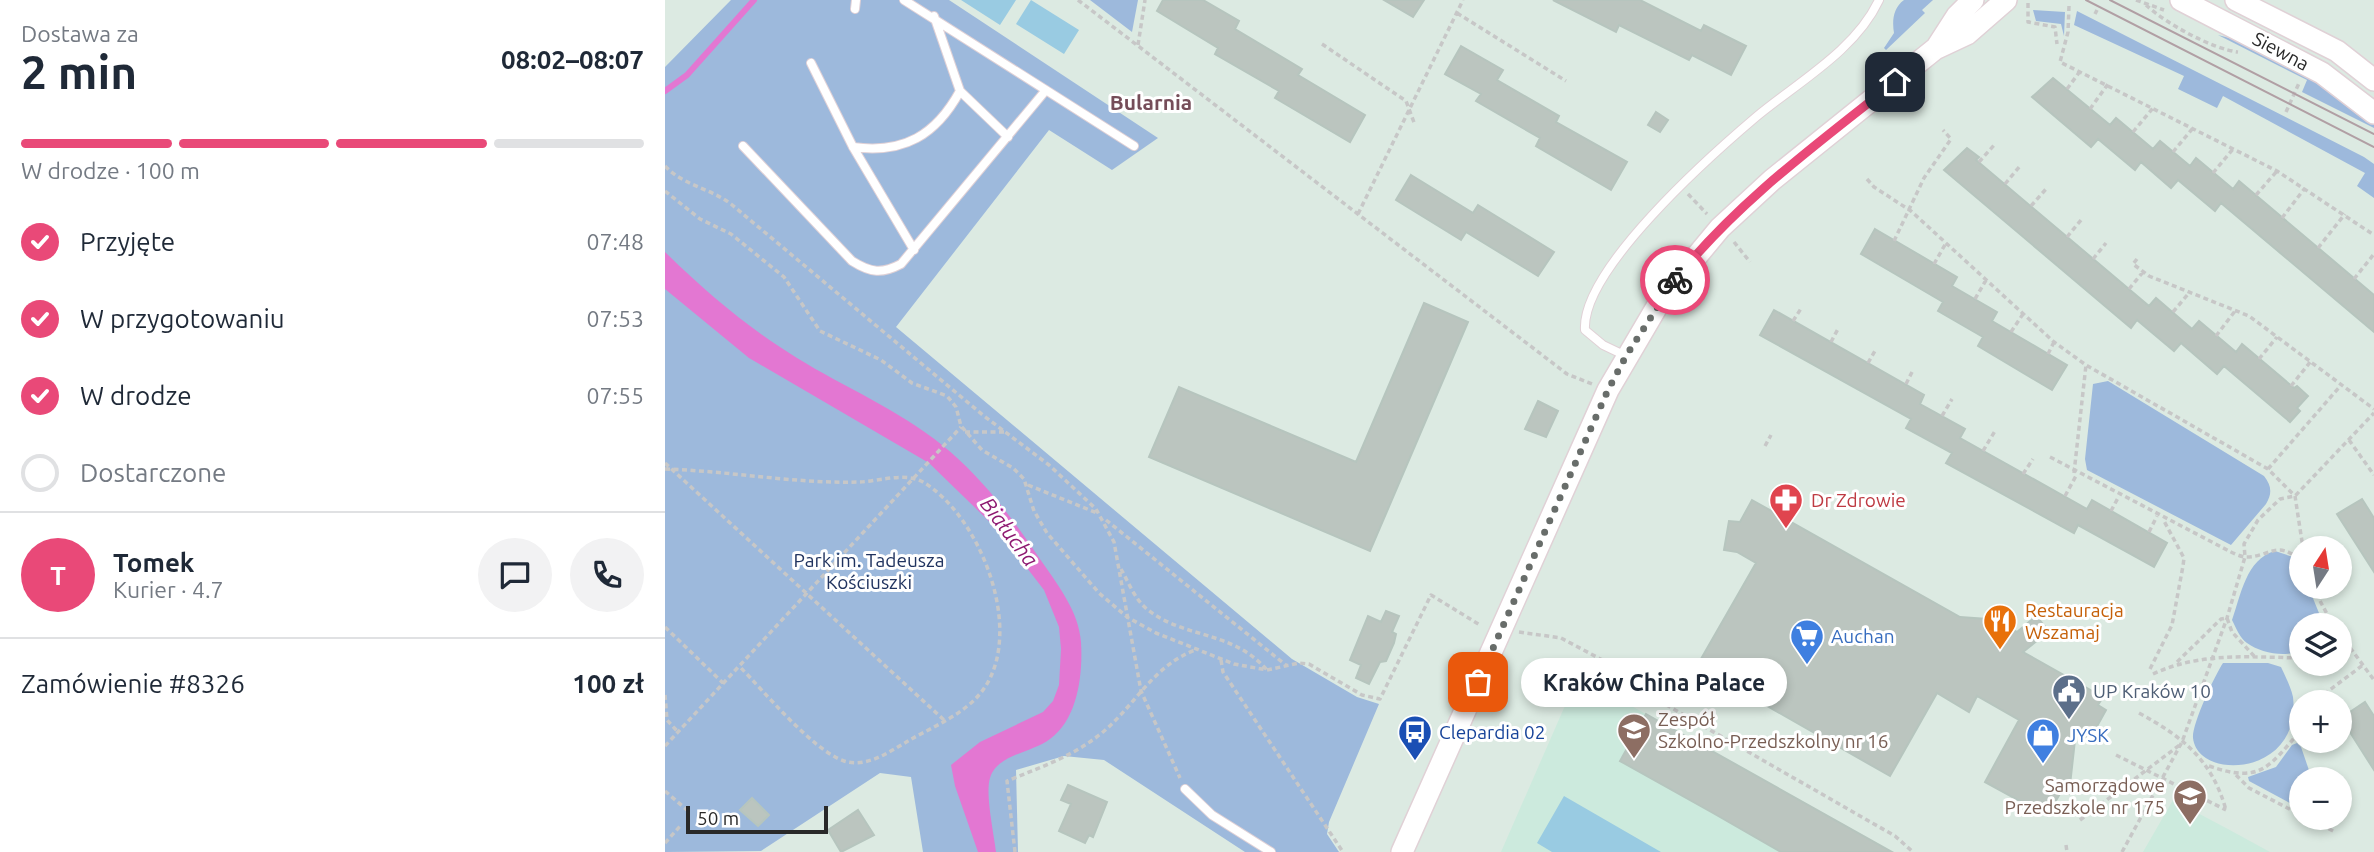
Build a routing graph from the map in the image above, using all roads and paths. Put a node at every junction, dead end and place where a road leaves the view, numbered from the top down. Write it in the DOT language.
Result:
graph roads {
  1 [pos="904,0"];
  2 [pos="1077,0"];
  3 [pos="1145,0"];
  4 [pos="1463,0"];
  5 [pos="1879,0"];
  6 [pos="1973,0"];
  7 [pos="2006,0"];
  8 [pos="2182,0"];
  9 [pos="2237,0"];
  10 [pos="2028,3"];
  11 [pos="2144,4"];
  12 [pos="2069,6"];
  13 [pos="1457,13"];
  14 [pos="934,16"];
  15 [pos="1322,44"];
  16 [pos="2057,44"];
  17 [pos="1138,45"];
  18 [pos="1935,49"];
  19 [pos="2239,52"];
  20 [pos="811,63"];
  21 [pos="2081,70"];
  22 [pos="2374,80"];
  23 [pos="1566,81"];
  24 [pos="2108,84"];
  25 [pos="2067,89"];
  26 [pos="1046,90"];
  27 [pos="960,91"];
  28 [pos="2297,91"];
  29 [pos="2153,108"];
  30 [pos="2090,109"];
  31 [pos="1410,111"];
  32 [pos="2286,112"];
  33 [pos="2374,113"];
  34 [pos="1415,125"];
  35 [pos="2193,128"];
  36 [pos="1943,130"];
  37 [pos="2133,132"];
  38 [pos="1007,137"];
  39 [pos="1995,144"];
  40 [pos="743,146"];
  41 [pos="1134,146"];
  42 [pos="853,147"];
  43 [pos="2233,149"];
  44 [pos="2173,152"];
  45 [pos="1979,162"];
  46 [pos="665,166"];
  47 [pos="2020,166"];
  48 [pos="2277,171"];
  49 [pos="2213,173"];
  50 [pos="1867,178"];
  51 [pos="2005,184"];
  52 [pos="2046,188"];
  53 [pos="2305,188"];
  54 [pos="665,191"];
  55 [pos="2256,195"];
  56 [pos="1695,202"];
  57 [pos="2031,206"];
  58 [pos="1700,207"];
  59 [pos="1911,211"];
  60 [pos="1358,214"];
  61 [pos="2345,214"];
  62 [pos="2282,218"];
  63 [pos="2081,220"];
  64 [pos="2374,235"];
  65 [pos="2067,237"];
  66 [pos="1894,241"];
  67 [pos="1946,243"];
  68 [pos="2106,243"];
  69 [pos="1739,247"];
  70 [pos="2318,248"];
  71 [pos="914,250"];
  72 [pos="2374,254"];
  73 [pos="2093,259"];
  74 [pos="2137,259"];
  75 [pos="1750,262"];
  76 [pos="1934,264"];
  77 [pos="2143,272"];
  78 [pos="2354,279"];
  79 [pos="1986,280"];
  80 [pos="2129,289"];
  81 [pos="2189,293"];
  82 [pos="1975,299"];
  83 [pos="1802,307"];
  84 [pos="2235,311"];
  85 [pos="2172,312"];
  86 [pos="2023,314"];
  87 [pos="1793,321"];
  88 [pos="1839,327"];
  89 [pos="2011,332"];
  90 [pos="2216,335"];
  91 [pos="2277,337"];
  92 [pos="1831,342"];
  93 [pos="2054,342"];
  94 [pos="1876,349"];
  95 [pos="2048,354"];
  96 [pos="1626,356"];
  97 [pos="2259,359"];
  98 [pos="2311,361"];
  99 [pos="1868,363"];
  100 [pos="2086,365"];
  101 [pos="1913,370"];
  102 [pos="1906,384"];
  103 [pos="2342,384"];
  104 [pos="2291,386"];
  105 [pos="1608,390"];
  106 [pos="1952,399"];
  107 [pos="2374,411"];
  108 [pos="1942,416"];
  109 [pos="961,426"];
  110 [pos="1995,431"];
  111 [pos="965,432"];
  112 [pos="1006,432"];
  113 [pos="1771,435"];
  114 [pos="2349,440"];
  115 [pos="1765,446"];
  116 [pos="1983,451"];
  117 [pos="2050,457"];
  118 [pos="2033,459"];
  119 [pos="665,463"];
  120 [pos="671,469"];
  121 [pos="2268,469"];
  122 [pos="665,471"];
  123 [pos="2076,473"];
  124 [pos="2023,474"];
  125 [pos="2374,475"];
  126 [pos="912,478"];
  127 [pos="1028,485"];
  128 [pos="2064,496"];
  129 [pos="2119,496"];
  130 [pos="2295,496"];
  131 [pos="2111,511"];
  132 [pos="2157,516"];
  133 [pos="1102,517"];
  134 [pos="2163,519"];
  135 [pos="2149,532"];
  136 [pos="2301,536"];
  137 [pos="2289,552"];
  138 [pos="2245,557"];
  139 [pos="1119,564"];
  140 [pos="806,593"];
  141 [pos="1127,617"];
  142 [pos="2227,618"];
  143 [pos="1480,625"];
  144 [pos="666,630"];
  145 [pos="1514,630"];
  146 [pos="1197,650"];
  147 [pos="2352,650"];
  148 [pos="2256,657"];
  149 [pos="2289,658"];
  150 [pos="1221,659"];
  151 [pos="2212,659"];
  152 [pos="2176,663"];
  153 [pos="2363,665"];
  154 [pos="739,666"];
  155 [pos="1287,666"];
  156 [pos="2150,669"];
  157 [pos="1267,670"];
  158 [pos="2153,674"];
  159 [pos="2374,680"];
  160 [pos="723,683"];
  161 [pos="2330,690"];
  162 [pos="1141,691"];
  163 [pos="665,695"];
  164 [pos="2139,713"];
  165 [pos="944,720"];
  166 [pos="678,732"];
  167 [pos="2182,743"];
  168 [pos="665,746"];
  169 [pos="2289,746"];
  170 [pos="2116,755"];
  171 [pos="2209,766"];
  172 [pos="2147,770"];
  173 [pos="2236,775"];
  174 [pos="2164,779"];
  175 [pos="1185,789"];
  176 [pos="665,791"];
  177 [pos="670,796"];
  178 [pos="665,802"];
  179 [pos="2289,809"];
  180 [pos="687,810"];
  181 [pos="2080,820"];
  182 [pos="682,824"];
  183 [pos="2331,830"];
  184 [pos="2335,832"];
  185 [pos="665,843"];
  186 [pos="2066,845"];
  187 [pos="1015,852"];
  188 [pos="1271,852"];
  189 [pos="1343,852"];
  190 [pos="1402,852"];
  191 [pos="1913,852"];
  192 [pos="2067,852"];
  193 [pos="2122,852"];
  1 -- 14 [label="lane"];
  2 -- 17 [label="path"];
  3 -- 17 [label="path"];
  4 -- 13 [label="path"];
  5 -- 96 [label="lane"];
  6 -- 18 [label="street"];
  7 -- 18 [label="street"];
  8 -- 33 [label="street, Siewna"];
  9 -- 22 [label="street, Siewna"];
  10 -- 16 [label="path"];
  11 -- 19 [label="path"];
  12 -- 21 [label="path"];
  13 -- 23 [label="path"];
  13 -- 31 [label="path"];
  14 -- 26 [label="lane"];
  14 -- 27 [label="lane"];
  15 -- 31 [label="path"];
  17 -- 60 [label="path"];
  18 -- 96 [label="street"];
  20 -- 42 [label="lane"];
  21 -- 24 [label="path"];
  21 -- 25 [label="path"];
  24 -- 29 [label="path"];
  24 -- 30 [label="path"];
  26 -- 38 [label="lane"];
  26 -- 41 [label="lane"];
  27 -- 38 [label="lane"];
  27 -- 42 [label="lane"];
  28 -- 32 [label="path"];
  29 -- 35 [label="path"];
  29 -- 37 [label="path"];
  31 -- 34 [label="path"];
  31 -- 60 [label="path"];
  35 -- 43 [label="path"];
  35 -- 44 [label="path"];
  36 -- 59 [label="path"];
  38 -- 71 [label="lane"];
  39 -- 45 [label="path"];
  40 -- 71 [label="lane"];
  42 -- 71 [label="lane"];
  43 -- 48 [label="path"];
  43 -- 49 [label="path"];
  46 -- 112 [label="path"];
  47 -- 51 [label="path"];
  48 -- 53 [label="path"];
  48 -- 55 [label="path"];
  50 -- 59 [label="path"];
  52 -- 57 [label="path"];
  53 -- 61 [label="path"];
  53 -- 62 [label="path"];
  54 -- 109 [label="path"];
  56 -- 58 [label="path"];
  59 -- 66 [label="path"];
  59 -- 67 [label="path"];
  60 -- 105 [label="path"];
  61 -- 64 [label="path"];
  61 -- 70 [label="path"];
  63 -- 65 [label="path"];
  67 -- 76 [label="path"];
  67 -- 79 [label="path"];
  68 -- 73 [label="path"];
  69 -- 75 [label="path"];
  72 -- 78 [label="path"];
  74 -- 77 [label="path"];
  77 -- 80 [label="path"];
  77 -- 81 [label="path"];
  79 -- 82 [label="path"];
  79 -- 86 [label="path"];
  81 -- 84 [label="path"];
  81 -- 85 [label="path"];
  83 -- 87 [label="path"];
  84 -- 90 [label="path"];
  84 -- 91 [label="path"];
  86 -- 89 [label="path"];
  86 -- 93 [label="path"];
  88 -- 92 [label="path"];
  91 -- 97 [label="path"];
  91 -- 98 [label="path"];
  93 -- 95 [label="path"];
  93 -- 100 [label="path"];
  94 -- 99 [label="path"];
  96 -- 105 [label="street"];
  98 -- 103 [label="path"];
  98 -- 104 [label="path"];
  100 -- 121 [label="path"];
  100 -- 123 [label="path"];
  101 -- 102 [label="path"];
  103 -- 107 [label="path"];
  103 -- 121 [label="path"];
  105 -- 190 [label="street"];
  106 -- 108 [label="path"];
  107 -- 114 [label="path"];
  109 -- 111 [label="path"];
  109 -- 126 [label="path"];
  110 -- 116 [label="path"];
  111 -- 112 [label="path"];
  111 -- 127 [label="path"];
  112 -- 133 [label="path"];
  113 -- 115 [label="path"];
  114 -- 125 [label="path"];
  114 -- 130 [label="path"];
  117 -- 123 [label="path"];
  118 -- 124 [label="path"];
  119 -- 120 [label="path"];
  120 -- 122 [label="path"];
  120 -- 126 [label="path"];
  120 -- 140 [label="path"];
  121 -- 130 [label="path"];
  123 -- 128 [label="path"];
  123 -- 129 [label="path"];
  126 -- 140 [label="path"];
  126 -- 165 [label="path"];
  127 -- 133 [label="path"];
  127 -- 141 [label="path"];
  129 -- 131 [label="path"];
  129 -- 132 [label="path"];
  130 -- 136 [label="path"];
  130 -- 138 [label="path"];
  132 -- 134 [label="path"];
  132 -- 135 [label="path"];
  133 -- 139 [label="path"];
  133 -- 155 [label="path"];
  134 -- 138 [label="path"];
  134 -- 156 [label="path"];
  137 -- 138 [label="path"];
  138 -- 142 [label="path"];
  139 -- 141 [label="path"];
  139 -- 157 [label="path"];
  140 -- 154 [label="path"];
  140 -- 165 [label="path"];
  141 -- 146 [label="path"];
  141 -- 162 [label="path"];
  142 -- 148 [label="path"];
  142 -- 151 [label="path"];
  142 -- 152 [label="path"];
  143 -- 155 [label="path"];
  144 -- 160 [label="path"];
  145 -- 191 [label="path"];
  146 -- 150 [label="path"];
  146 -- 162 [label="path"];
  147 -- 153 [label="path"];
  148 -- 149 [label="path"];
  148 -- 151 [label="path"];
  150 -- 157 [label="path"];
  150 -- 189 [label="path"];
  151 -- 152 [label="path"];
  151 -- 167 [label="path"];
  152 -- 158 [label="path"];
  153 -- 159 [label="path"];
  153 -- 161 [label="path"];
  154 -- 160 [label="path"];
  154 -- 165 [label="path"];
  155 -- 157 [label="path"];
  160 -- 166 [label="path"];
  162 -- 175 [label="path"];
  162 -- 187 [label="path"];
  163 -- 166 [label="path"];
  164 -- 167 [label="path"];
  166 -- 168 [label="path"];
  167 -- 171 [label="path"];
  167 -- 172 [label="path"];
  167 -- 174 [label="path"];
  169 -- 173 [label="path"];
  170 -- 172 [label="path"];
  171 -- 173 [label="path"];
  171 -- 174 [label="path"];
  172 -- 174 [label="path"];
  172 -- 181 [label="path"];
  173 -- 179 [label="path"];
  174 -- 193 [label="path"];
  175 -- 188 [label="lane"];
  176 -- 177 [label="path"];
  177 -- 178 [label="path"];
  177 -- 180 [label="path"];
  182 -- 185 [label="path"];
  183 -- 184 [label="path"];
  186 -- 192 [label="path"];
}
